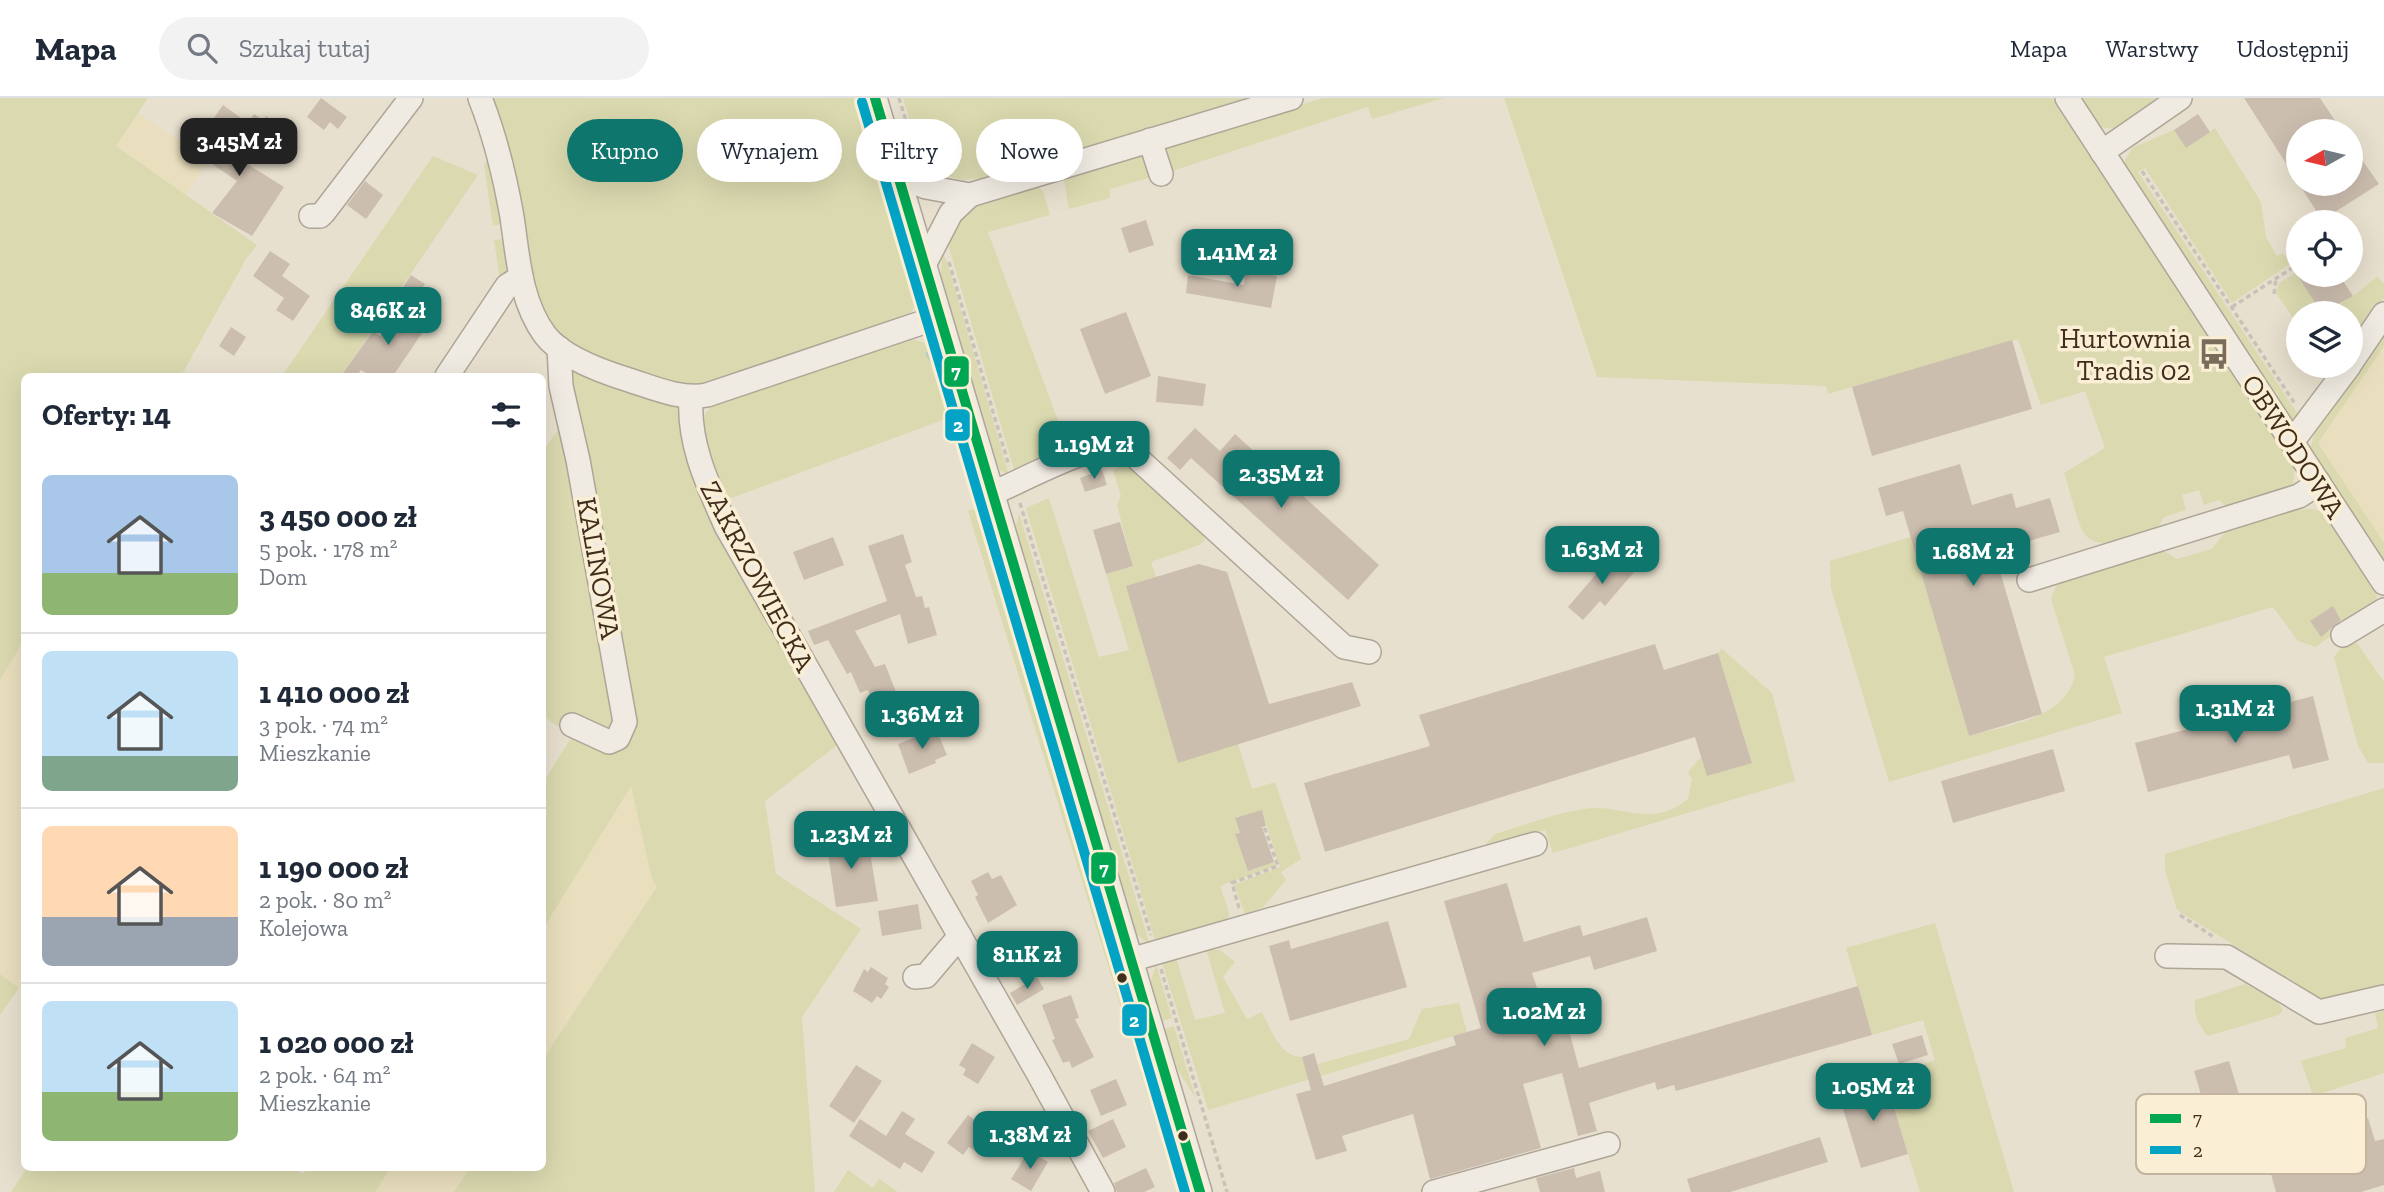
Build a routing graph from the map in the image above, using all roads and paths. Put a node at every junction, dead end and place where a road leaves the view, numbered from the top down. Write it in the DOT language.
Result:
graph roads {
  1 [pos="411,98"];
  2 [pos="480,98"];
  3 [pos="875,98"];
  4 [pos="899,98"];
  5 [pos="1291,98"];
  6 [pos="2067,98"];
  7 [pos="2180,98"];
  8 [pos="881,119"];
  9 [pos="1150,140"];
  10 [pos="2102,152"];
  11 [pos="2142,172"];
  12 [pos="1161,174"];
  13 [pos="900,182"];
  14 [pos="913,182"];
  15 [pos="926,187"];
  16 [pos="970,195"];
  17 [pos="311,216"];
  18 [pos="939,230"];
  19 [pos="924,265"];
  20 [pos="2286,272"];
  21 [pos="521,277"];
  22 [pos="2276,279"];
  23 [pos="2274,294"];
  24 [pos="2232,307"];
  25 [pos="2384,314"];
  26 [pos="939,317"];
  27 [pos="2363,346"];
  28 [pos="559,348"];
  29 [pos="449,373"];
  30 [pos="2334,378"];
  31 [pos="691,398"];
  32 [pos="2307,422"];
  33 [pos="2292,442"];
  34 [pos="2319,483"];
  35 [pos="1014,484"];
  36 [pos="991,494"];
  37 [pos="2029,580"];
  38 [pos="2384,583"];
  39 [pos="2384,610"];
  40 [pos="2343,635"];
  41 [pos="1368,652"];
  42 [pos="572,725"];
  43 [pos="1264,826"];
  44 [pos="1535,844"];
  45 [pos="1245,927"];
  46 [pos="960,936"];
  47 [pos="1156,952"];
  48 [pos="2167,956"];
  49 [pos="1130,960"];
  50 [pos="915,977"];
  51 [pos="2384,997"];
  52 [pos="1608,1144"];
  53 [pos="1103,1192"];
  54 [pos="1200,1192"];
  55 [pos="1227,1192"];
  56 [pos="1434,1192"];
  1 -- 17 [label="street"];
  2 -- 21 [label="street"];
  3 -- 8 [label="street"];
  4 -- 15 [label="path"];
  5 -- 9 [label="street"];
  6 -- 10 [label="street, OBWODOWA"];
  7 -- 10 [label="street"];
  9 -- 12 [label="street"];
  9 -- 16 [label="street"];
  10 -- 33 [label="street, OBWODOWA"];
  11 -- 24 [label="path"];
  13 -- 19 [label="street"];
  14 -- 15 [label="street"];
  15 -- 16 [label="street"];
  16 -- 18 [label="street"];
  18 -- 19 [label="street"];
  18 -- 35 [label="path"];
  19 -- 26 [label="street"];
  20 -- 22 [label="path"];
  21 -- 28 [label="street"];
  21 -- 29 [label="street"];
  22 -- 23 [label="path"];
  22 -- 24 [label="path"];
  24 -- 32 [label="path"];
  25 -- 27 [label="street"];
  26 -- 31 [label="street"];
  26 -- 36 [label="street"];
  28 -- 31 [label="street"];
  28 -- 42 [label="street, KALINOWA"];
  30 -- 32 [label="street"];
  31 -- 46 [label="street, ZAKRZOWIECKA"];
  32 -- 33 [label="street"];
  33 -- 34 [label="street, OBWODOWA"];
  34 -- 37 [label="street"];
  34 -- 38 [label="street, OBWODOWA"];
  35 -- 36 [label="street"];
  35 -- 41 [label="street"];
  35 -- 47 [label="path"];
  36 -- 49 [label="street"];
  39 -- 40 [label="street"];
  43 -- 45 [label="path"];
  44 -- 45 [label="street"];
  45 -- 47 [label="street"];
  46 -- 50 [label="street"];
  46 -- 53 [label="street, ZAKRZOWIECKA"];
  47 -- 49 [label="street"];
  47 -- 55 [label="path"];
  48 -- 51 [label="street"];
  49 -- 54 [label="street"];
  52 -- 56 [label="street"];
}
